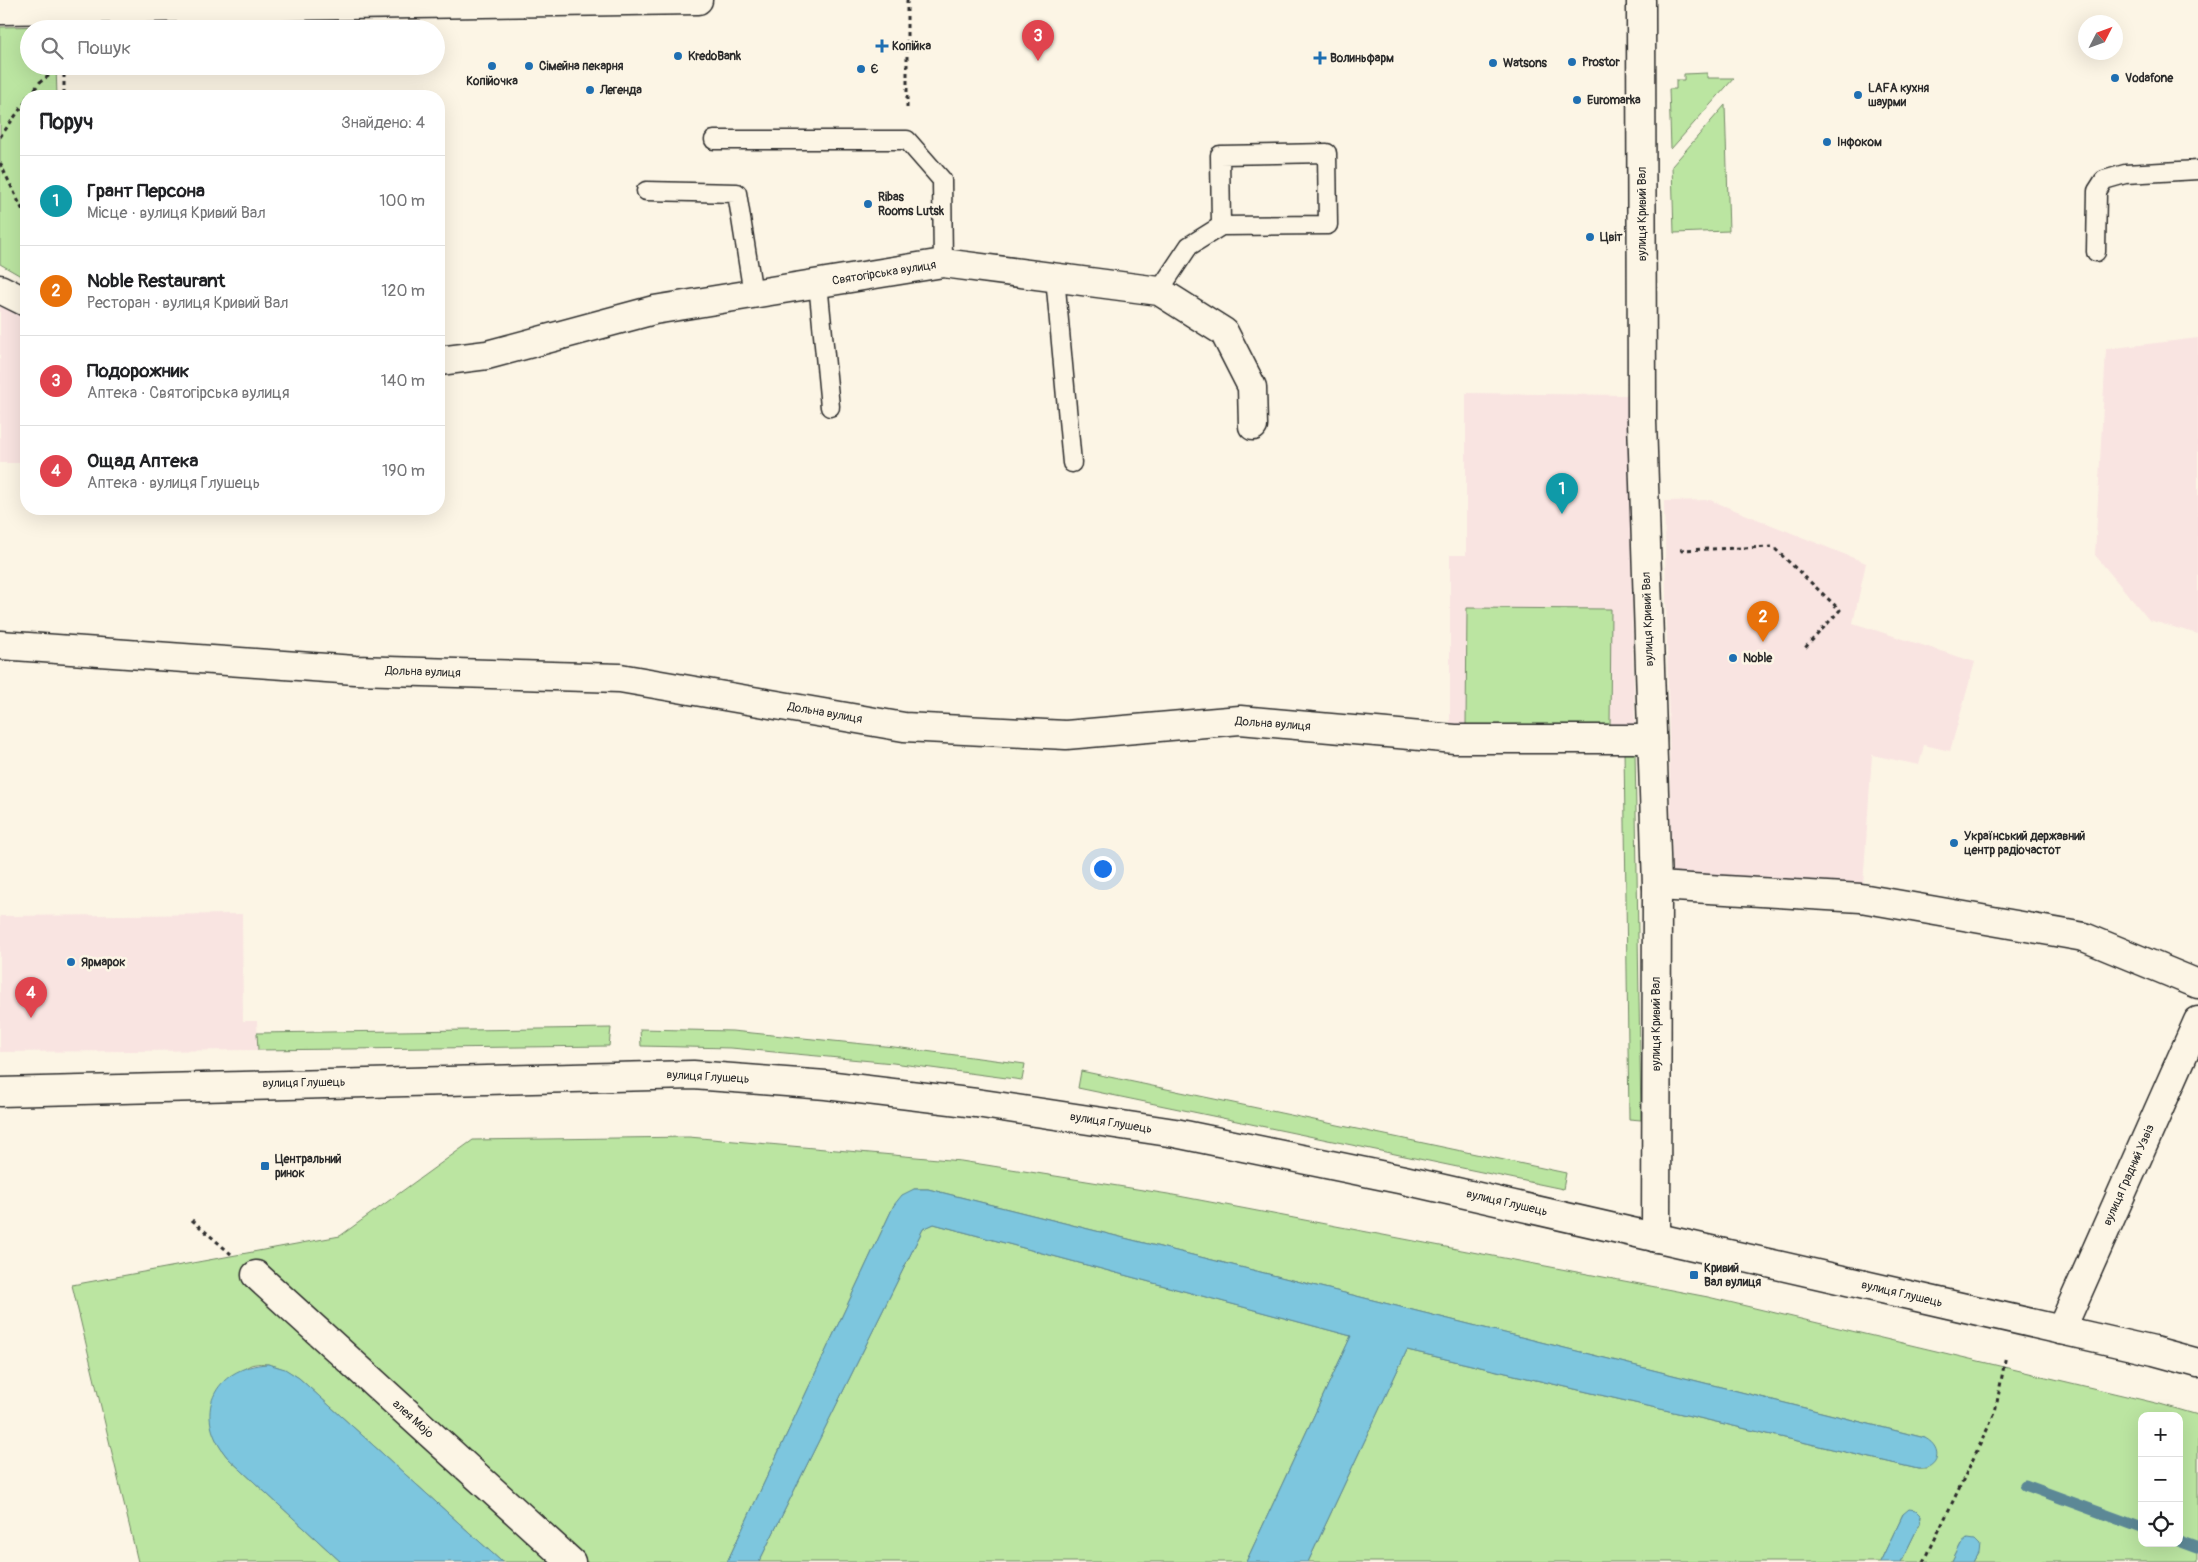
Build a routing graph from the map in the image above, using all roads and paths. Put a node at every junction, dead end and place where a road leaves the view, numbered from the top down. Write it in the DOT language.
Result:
graph roads {
  1 [pos="698,0"];
  2 [pos="907,0"];
  3 [pos="1641,0"];
  4 [pos="0,10"];
  5 [pos="50,75"];
  6 [pos="64,75"];
  7 [pos="34,90"];
  8 [pos="64,90"];
  9 [pos="20,109"];
  10 [pos="0,137"];
  11 [pos="714,140"];
  12 [pos="907,140"];
  13 [pos="0,163"];
  14 [pos="2198,170"];
  15 [pos="646,192"];
  16 [pos="20,205"];
  17 [pos="1221,226"];
  18 [pos="2096,252"];
  19 [pos="943,263"];
  20 [pos="1055,277"];
  21 [pos="818,283"];
  22 [pos="0,289"];
  23 [pos="1159,291"];
  24 [pos="753,294"];
  25 [pos="20,299"];
  26 [pos="445,360"];
  27 [pos="830,408"];
  28 [pos="1252,426"];
  29 [pos="1072,463"];
  30 [pos="1676,550"];
  31 [pos="0,644"];
  32 [pos="1804,650"];
  33 [pos="1652,739"];
  34 [pos="1657,886"];
  35 [pos="2198,984"];
  36 [pos="2198,1020"];
  37 [pos="0,1092"];
  38 [pos="192,1220"];
  39 [pos="1656,1238"];
  40 [pos="256,1275"];
  41 [pos="2061,1330"];
  42 [pos="2006,1355"];
  43 [pos="2198,1363"];
  44 [pos="571,1562"];
  45 [pos="1924,1562"];
  1 -- 4 [label="street"];
  2 -- 12 [label="path"];
  3 -- 33 [label="street, вулиця Кривий Вал"];
  5 -- 7 [label="path"];
  6 -- 8 [label="path"];
  9 -- 10 [label="path"];
  11 -- 12 [label="lane"];
  12 -- 19 [label="lane"];
  13 -- 16 [label="path"];
  14 -- 18 [label="lane"];
  15 -- 24 [label="lane"];
  17 -- 17 [label="lane"];
  17 -- 23 [label="lane"];
  19 -- 20 [label="street, Святогірська вулиця"];
  19 -- 21 [label="street, Святогірська вулиця"];
  20 -- 23 [label="street, Святогірська вулиця"];
  20 -- 29 [label="lane"];
  21 -- 24 [label="street, Святогірська вулиця"];
  21 -- 27 [label="lane"];
  22 -- 25 [label="street"];
  23 -- 28 [label="street, Святогірська вулиця"];
  24 -- 26 [label="street, Святогірська вулиця"];
  30 -- 32 [label="path"];
  31 -- 33 [label="street, Дольна вулиця"];
  33 -- 34 [label="street, вулиця Кривий Вал"];
  34 -- 35 [label="street"];
  34 -- 39 [label="street, вулиця Кривий Вал"];
  36 -- 41 [label="street, вулиця Градний Узвіз"];
  37 -- 39 [label="street, вулиця Глушець"];
  38 -- 40 [label="path"];
  39 -- 41 [label="street, вулиця Глушець"];
  40 -- 44 [label="street, алея Mojo"];
  41 -- 43 [label="street, вулиця Глушець"];
  42 -- 45 [label="path"];
}
